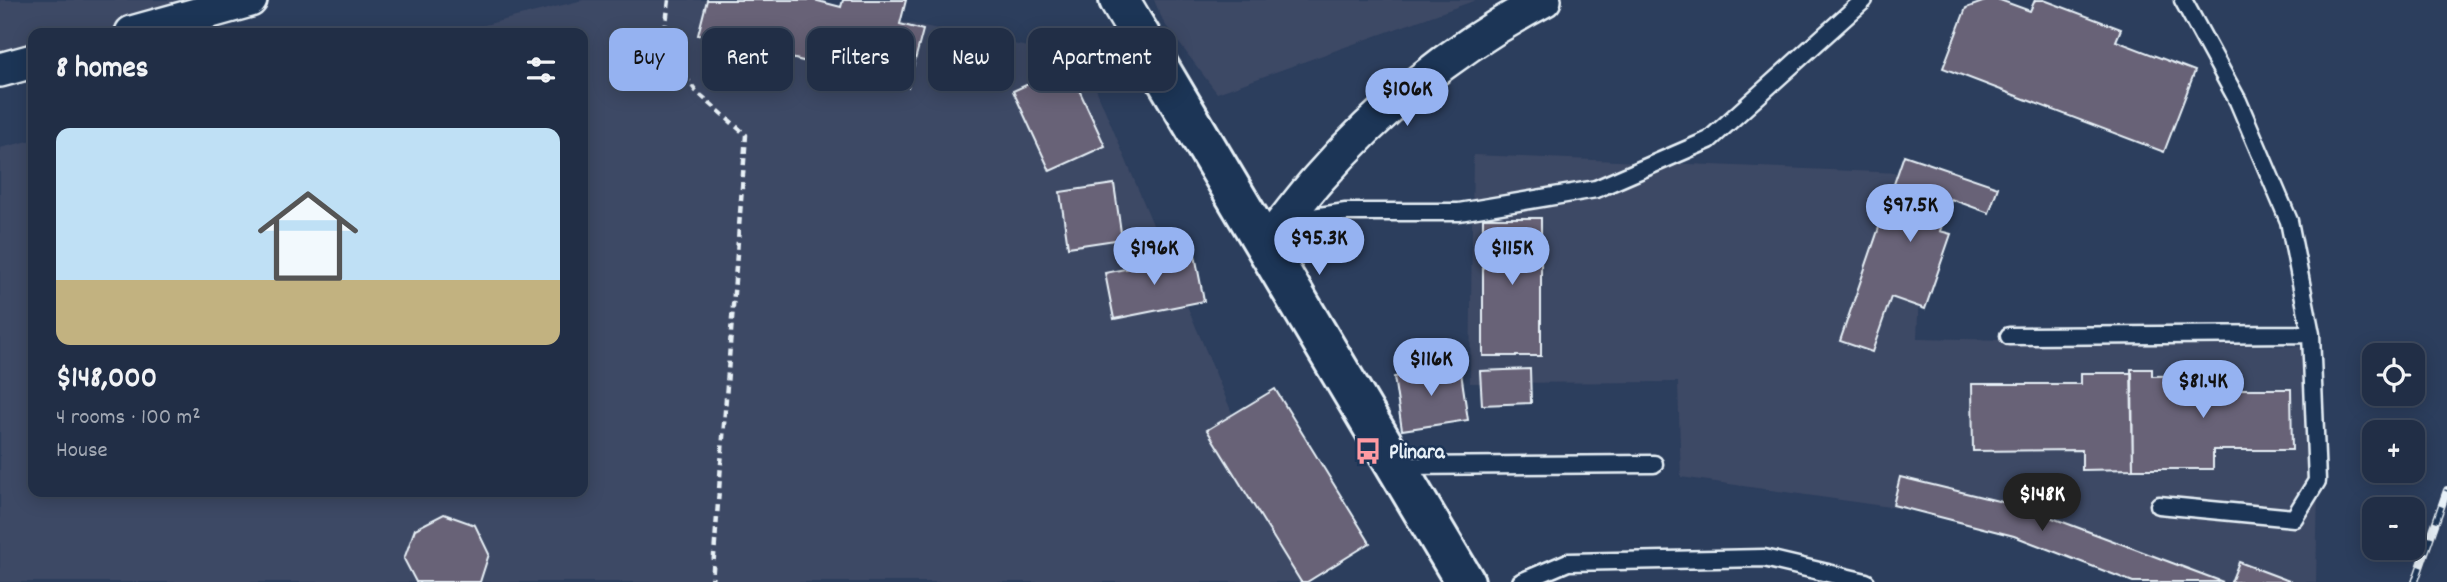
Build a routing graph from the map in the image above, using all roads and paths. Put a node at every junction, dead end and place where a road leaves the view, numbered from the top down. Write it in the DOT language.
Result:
graph roads {
  1 [pos="250,0"];
  2 [pos="669,0"];
  3 [pos="1544,0"];
  4 [pos="1864,0"];
  5 [pos="2183,0"];
  6 [pos="1114,2"];
  7 [pos="150,28"];
  8 [pos="28,62"];
  9 [pos="0,70"];
  10 [pos="1275,233"];
  11 [pos="2311,334"];
  12 [pos="2009,336"];
  13 [pos="1654,464"];
  14 [pos="1397,466"];
  15 [pos="2159,505"];
  16 [pos="712,582"];
  17 [pos="1465,582"];
  18 [pos="1521,582"];
  19 [pos="1866,582"];
  1 -- 7 [label="street"];
  2 -- 16 [label="path"];
  3 -- 10 [label="street"];
  4 -- 10 [label="lane"];
  5 -- 11 [label="lane"];
  6 -- 10 [label="street"];
  8 -- 9 [label="street"];
  10 -- 14 [label="street"];
  11 -- 12 [label="lane"];
  11 -- 15 [label="lane"];
  13 -- 14 [label="lane"];
  14 -- 17 [label="street"];
  18 -- 19 [label="lane"];
}
